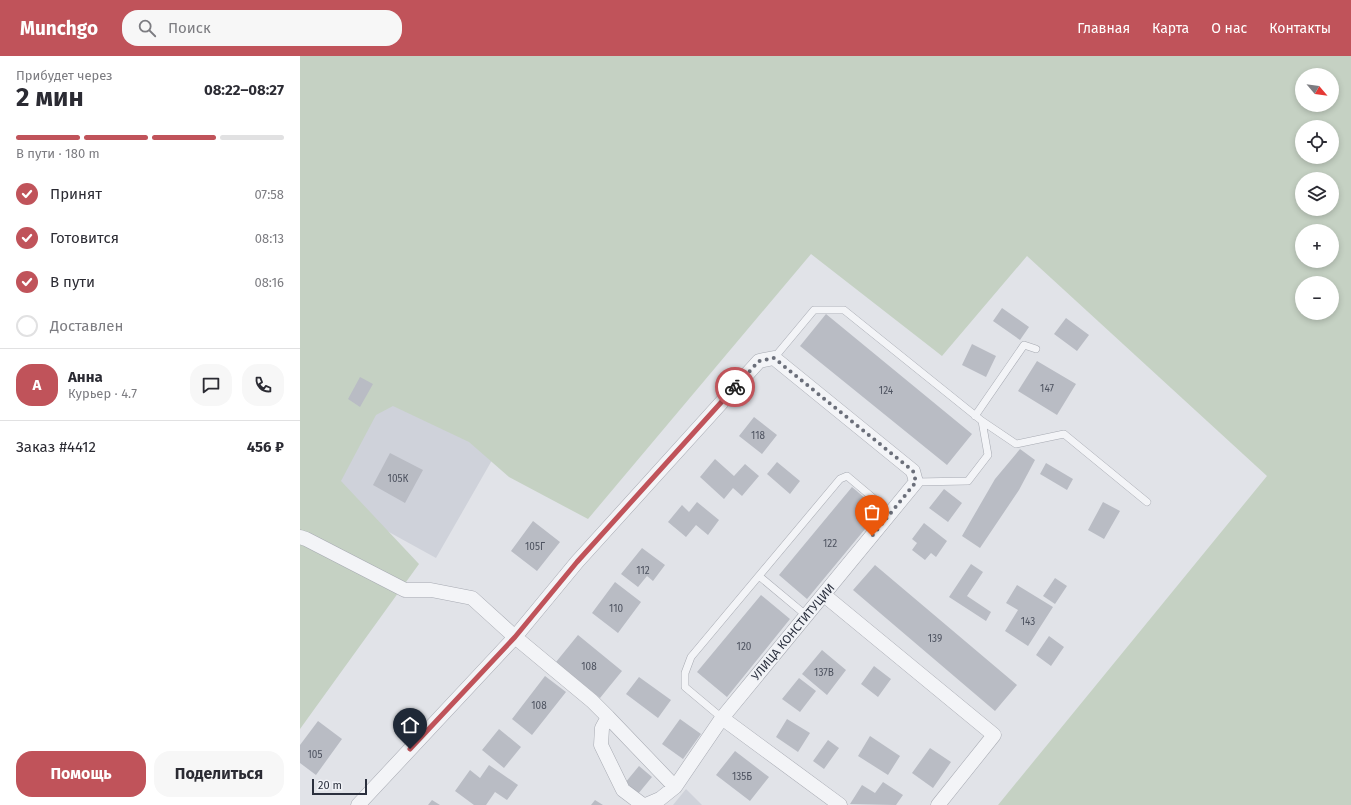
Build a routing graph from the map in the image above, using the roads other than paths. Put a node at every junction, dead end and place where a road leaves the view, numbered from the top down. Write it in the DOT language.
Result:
graph roads {
  1 [pos="1036,349"];
  2 [pos="774,358"];
  3 [pos="976,416"];
  4 [pos="982,421"];
  5 [pos="916,482"];
  6 [pos="1147,502"];
  7 [pos="891,513"];
  8 [pos="300,537"];
  9 [pos="759,576"];
  10 [pos="824,595"];
  11 [pos="807,616"];
  12 [pos="515,637"];
  13 [pos="608,717"];
  14 [pos="722,718"];
  15 [pos="675,786"];
  16 [pos="358,805"];
  17 [pos="643,805"];
  18 [pos="646,805"];
  19 [pos="840,805"];
  20 [pos="938,805"];
  1 -- 3 [label="lane"];
  2 -- 3 [label="lane"];
  2 -- 5 [label="street"];
  2 -- 12 [label="street"];
  3 -- 4 [label="lane"];
  4 -- 5 [label="lane"];
  4 -- 6 [label="lane"];
  5 -- 7 [label="street, УЛИЦА КОНСТИТУЦИИ"];
  7 -- 9 [label="lane"];
  7 -- 10 [label="street, УЛИЦА КОНСТИТУЦИИ"];
  8 -- 12 [label="street"];
  9 -- 11 [label="lane"];
  9 -- 14 [label="lane"];
  10 -- 11 [label="street, УЛИЦА КОНСТИТУЦИИ"];
  10 -- 20 [label="street"];
  11 -- 14 [label="street, УЛИЦА КОНСТИТУЦИИ"];
  12 -- 13 [label="street"];
  12 -- 16 [label="street"];
  13 -- 15 [label="street"];
  13 -- 17 [label="street"];
  14 -- 15 [label="street, УЛИЦА КОНСТИТУЦИИ"];
  14 -- 19 [label="street"];
  15 -- 18 [label="street, УЛИЦА КОНСТИТУЦИИ"];
}
